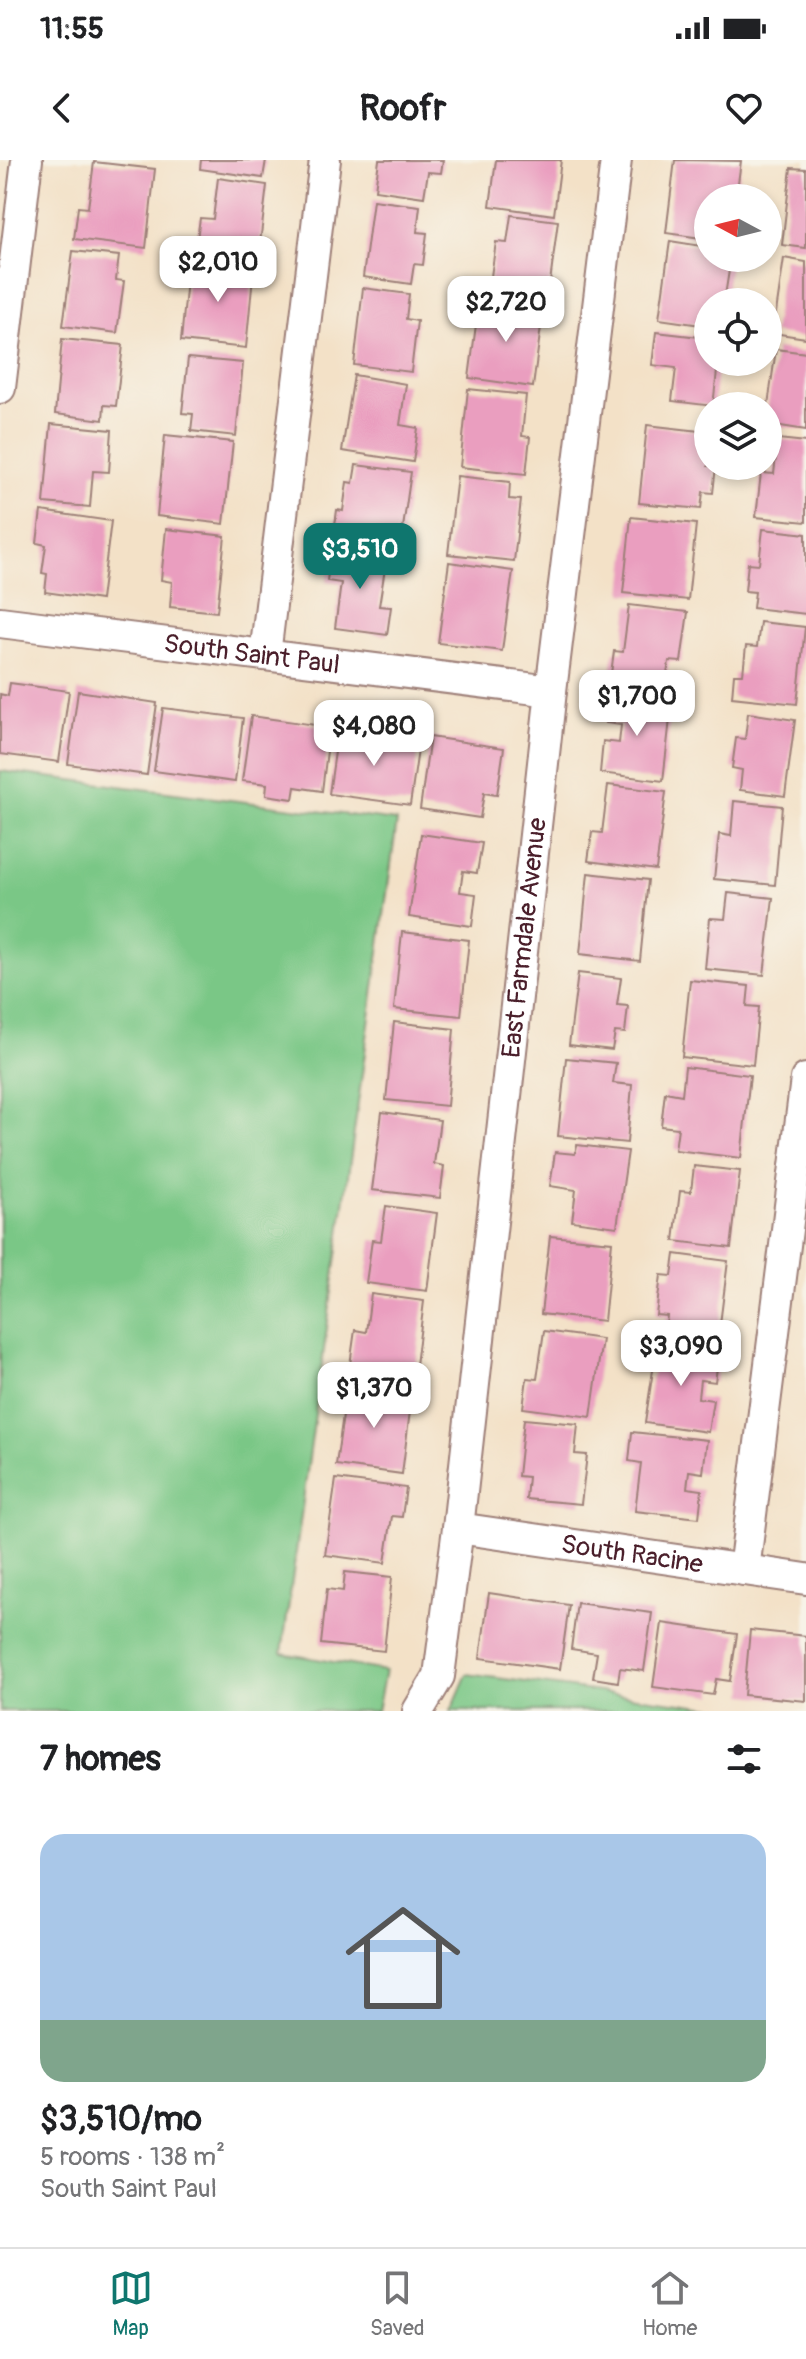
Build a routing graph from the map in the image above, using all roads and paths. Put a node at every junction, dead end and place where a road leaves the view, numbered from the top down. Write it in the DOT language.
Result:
graph roads {
  1 [pos="27,160"];
  2 [pos="325,160"];
  3 [pos="616,160"];
  4 [pos="0,388"];
  5 [pos="0,622"];
  6 [pos="265,655"];
  7 [pos="551,691"];
  8 [pos="806,1079"];
  9 [pos="458,1528"];
  10 [pos="744,1570"];
  11 [pos="806,1579"];
  12 [pos="418,1711"];
  1 -- 4 [label="street"];
  2 -- 6 [label="street"];
  3 -- 7 [label="street, East Farmdale Avenue"];
  5 -- 6 [label="street, South Saint Paul"];
  6 -- 7 [label="street, South Saint Paul"];
  7 -- 9 [label="street, East Farmdale Avenue"];
  8 -- 10 [label="street"];
  9 -- 10 [label="street, South Racine"];
  9 -- 12 [label="street, East Farmdale Avenue"];
  10 -- 11 [label="street, South Racine"];
}
